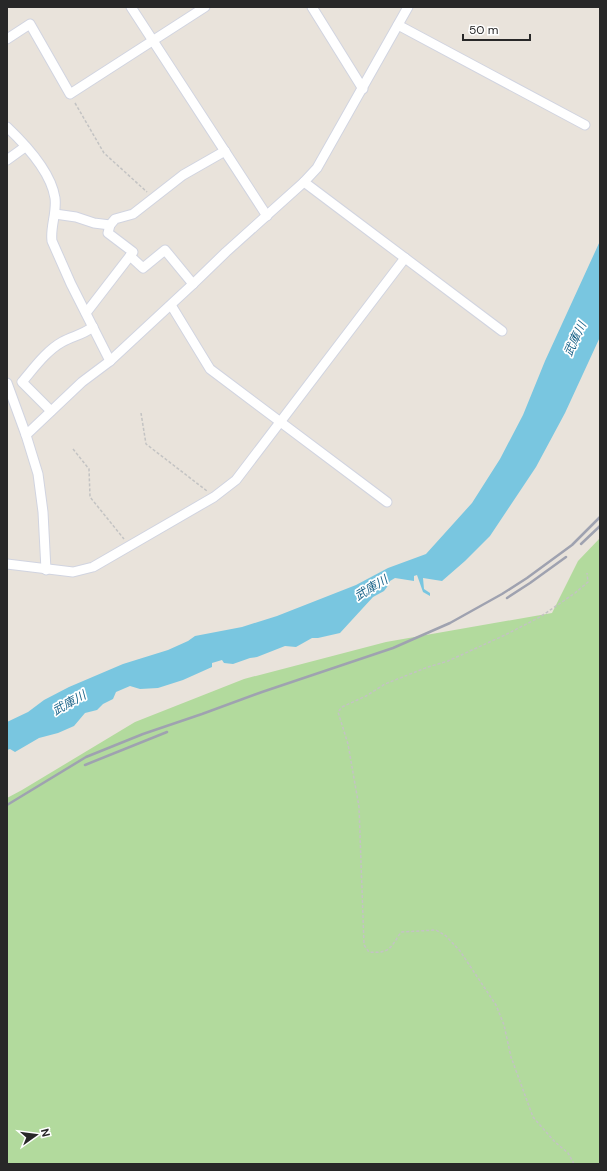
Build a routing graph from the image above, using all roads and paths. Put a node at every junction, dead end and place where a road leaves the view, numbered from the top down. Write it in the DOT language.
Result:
graph roads {
  1 [pos="132,7"];
  2 [pos="206,7"];
  3 [pos="312,7"];
  4 [pos="408,7"];
  5 [pos="398,25"];
  6 [pos="7,39"];
  7 [pos="153,40"];
  8 [pos="363,89"];
  9 [pos="70,94"];
  10 [pos="585,125"];
  11 [pos="7,127"];
  12 [pos="25,147"];
  13 [pos="225,151"];
  14 [pos="7,160"];
  15 [pos="304,182"];
  16 [pos="153,198"];
  17 [pos="55,214"];
  18 [pos="267,216"];
  19 [pos="110,226"];
  20 [pos="130,256"];
  21 [pos="405,258"];
  22 [pos="193,284"];
  23 [pos="171,304"];
  24 [pos="86,313"];
  25 [pos="93,327"];
  26 [pos="502,331"];
  27 [pos="110,360"];
  28 [pos="7,383"];
  29 [pos="51,411"];
  30 [pos="141,413"];
  31 [pos="280,422"];
  32 [pos="26,435"];
  33 [pos="73,449"];
  34 [pos="214,497"];
  35 [pos="387,502"];
  36 [pos="129,546"];
  37 [pos="7,564"];
  38 [pos="42,569"];
  39 [pos="587,573"];
  40 [pos="574,1164"];
  1 -- 7 [label="street"];
  2 -- 7 [label="street"];
  3 -- 8 [label="street"];
  4 -- 5 [label="street"];
  5 -- 8 [label="street"];
  5 -- 10 [label="street"];
  6 -- 9 [label="street"];
  7 -- 9 [label="street"];
  7 -- 13 [label="street"];
  8 -- 15 [label="street"];
  9 -- 16 [label="path"];
  11 -- 12 [label="street"];
  12 -- 14 [label="street"];
  12 -- 17 [label="street"];
  13 -- 16 [label="street"];
  13 -- 18 [label="street"];
  15 -- 18 [label="street"];
  15 -- 21 [label="street"];
  16 -- 19 [label="street"];
  17 -- 19 [label="street"];
  17 -- 24 [label="street"];
  18 -- 22 [label="street"];
  19 -- 20 [label="street"];
  20 -- 22 [label="street"];
  20 -- 24 [label="street"];
  21 -- 26 [label="street"];
  21 -- 31 [label="street"];
  22 -- 23 [label="street"];
  23 -- 27 [label="street"];
  23 -- 31 [label="street"];
  24 -- 25 [label="street"];
  25 -- 27 [label="street"];
  25 -- 29 [label="street"];
  27 -- 29 [label="street"];
  28 -- 32 [label="street"];
  29 -- 32 [label="street"];
  30 -- 34 [label="path"];
  31 -- 34 [label="street"];
  31 -- 35 [label="street"];
  32 -- 38 [label="street"];
  33 -- 36 [label="path"];
  34 -- 36 [label="street"];
  36 -- 38 [label="street"];
  37 -- 38 [label="street"];
  39 -- 40 [label="path"];
}
